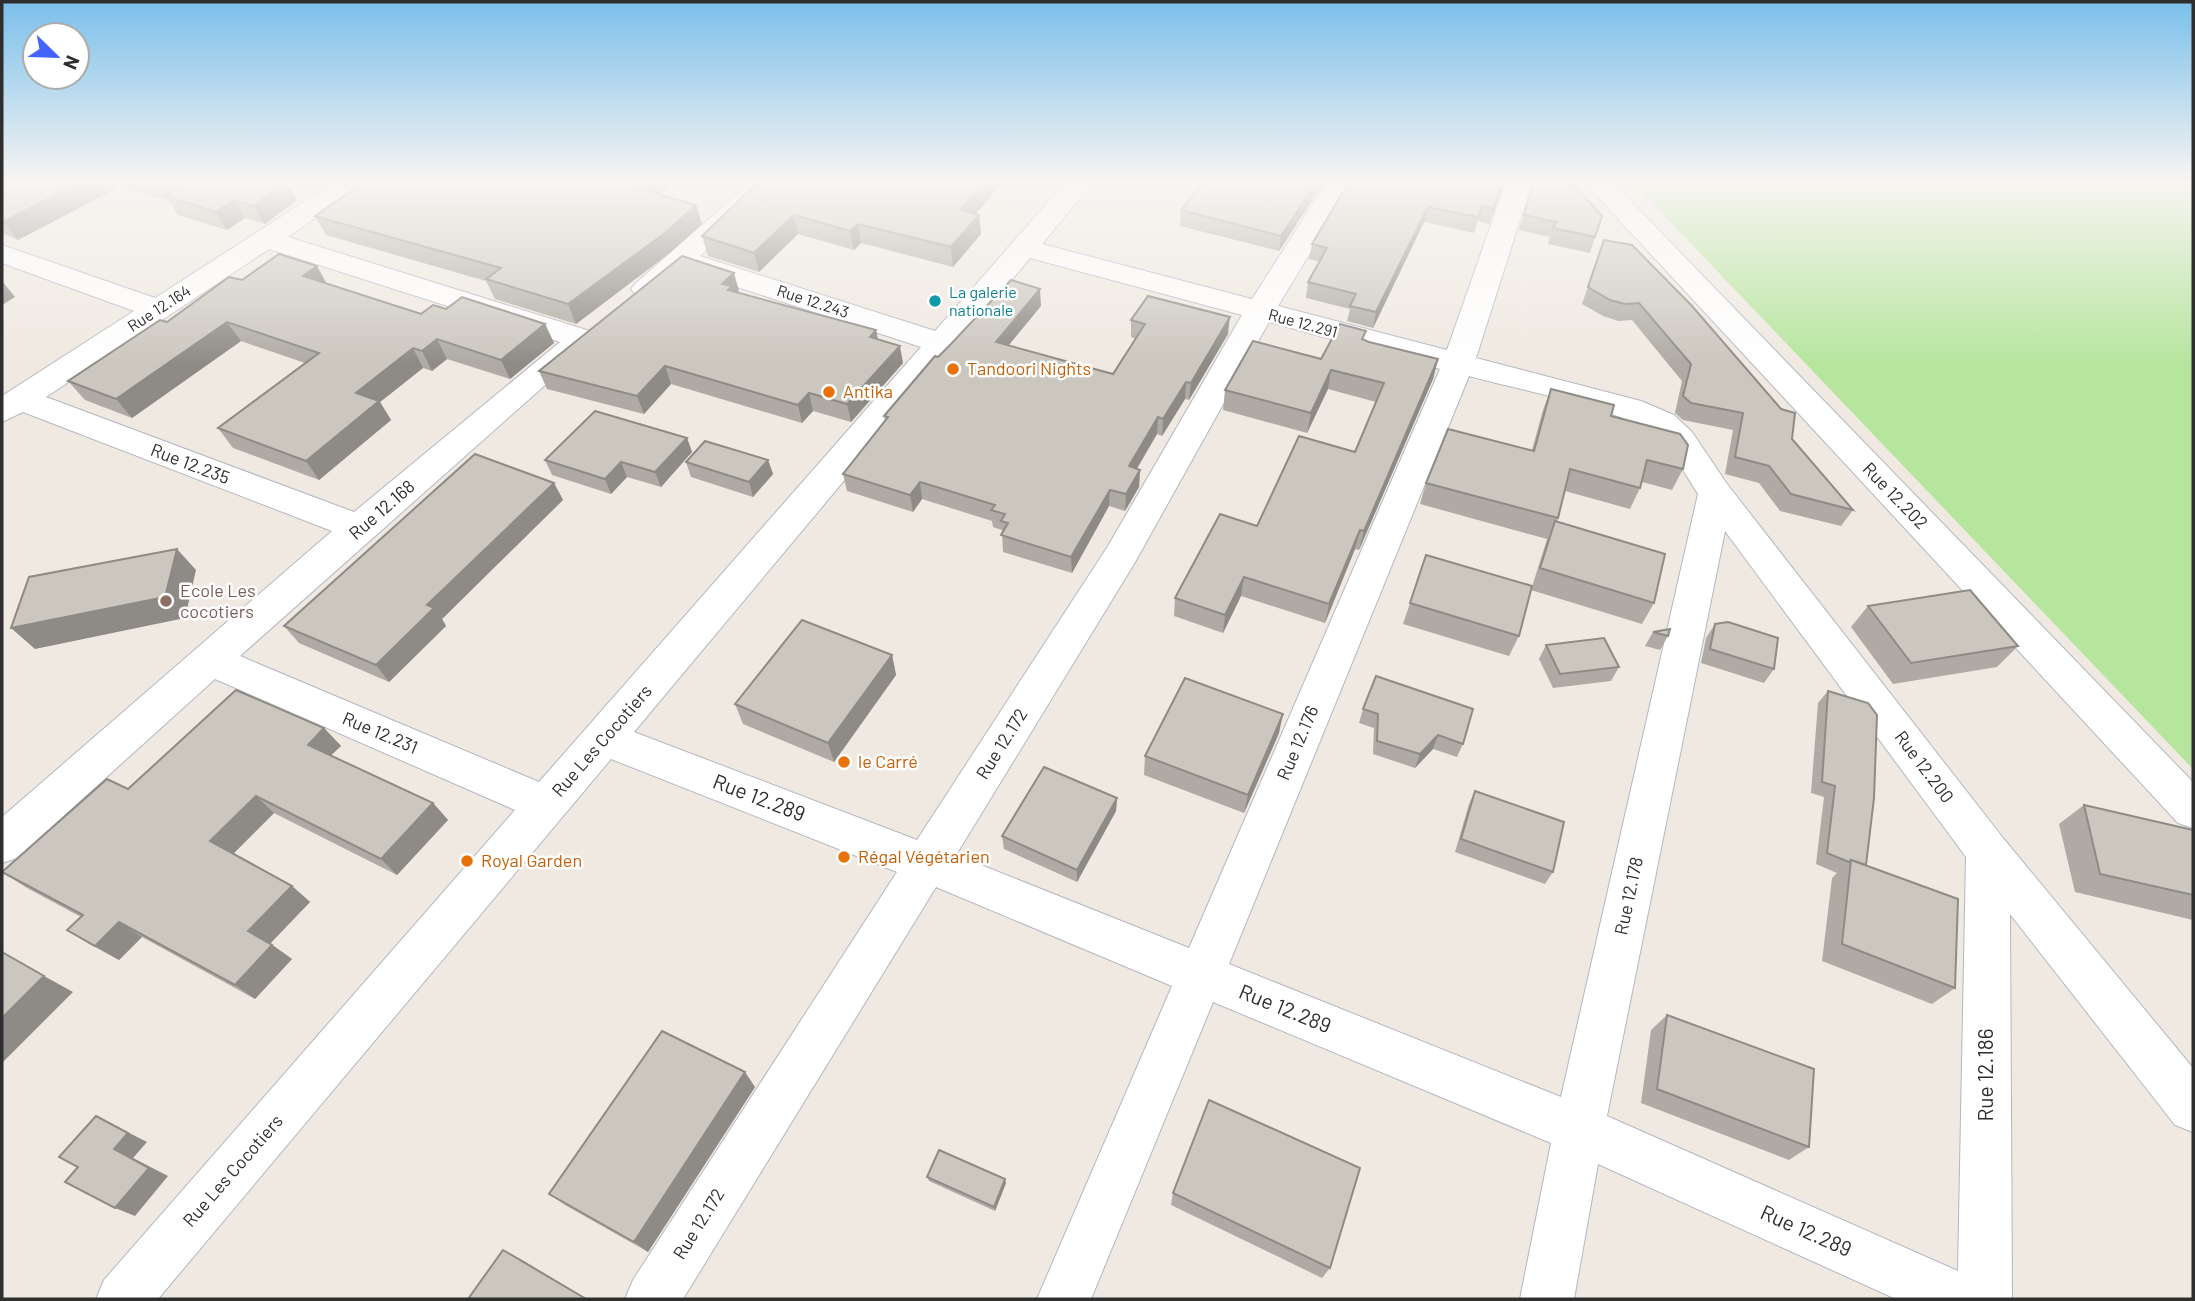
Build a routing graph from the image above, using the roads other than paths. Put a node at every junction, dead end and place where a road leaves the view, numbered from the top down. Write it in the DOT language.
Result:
graph roads {
  1 [pos="259,243"];
  2 [pos="277,243"];
  3 [pos="698,243"];
  4 [pos="1028,243"];
  5 [pos="1303,243"];
  6 [pos="1499,243"];
  7 [pos="1655,243"];
  8 [pos="1024,248"];
  9 [pos="2,253"];
  10 [pos="683,260"];
  11 [pos="157,309"];
  12 [pos="1260,312"];
  13 [pos="582,340"];
  14 [pos="942,343"];
  15 [pos="1458,364"];
  16 [pos="11,405"];
  17 [pos="1662,423"];
  18 [pos="1715,493"];
  19 [pos="359,528"];
  20 [pos="213,661"];
  21 [pos="604,738"];
  22 [pos="547,805"];
  23 [pos="2193,810"];
  24 [pos="2,844"];
  25 [pos="1988,852"];
  26 [pos="926,863"];
  27 [pos="1200,975"];
  28 [pos="2193,1107"];
  29 [pos="1579,1129"];
  30 [pos="123,1299"];
  31 [pos="652,1299"];
  32 [pos="1064,1299"];
  33 [pos="1547,1299"];
  34 [pos="1958,1299"];
  35 [pos="1985,1299"];
  1 -- 11 [label="street, Rue 12.164"];
  2 -- 13 [label="street"];
  3 -- 10 [label="street, Rue 12.168"];
  4 -- 8 [label="street, Rue Les Cocotiers"];
  5 -- 12 [label="street, Rue 12.172"];
  6 -- 15 [label="street, Rue 12.176"];
  7 -- 23 [label="street, Rue 12.202"];
  8 -- 12 [label="street, Rue 12.291"];
  8 -- 14 [label="street, Rue Les Cocotiers"];
  9 -- 11 [label="street"];
  10 -- 13 [label="street, Rue 12.168"];
  10 -- 14 [label="street, Rue 12.243"];
  11 -- 16 [label="street, Rue 12.164"];
  12 -- 15 [label="street, Rue 12.291"];
  12 -- 26 [label="street, Rue 12.172"];
  13 -- 19 [label="street, Rue 12.168"];
  14 -- 21 [label="street, Rue Les Cocotiers"];
  15 -- 17 [label="street, Rue 12.291"];
  15 -- 27 [label="street, Rue 12.176"];
  16 -- 19 [label="street, Rue 12.235"];
  17 -- 18 [label="street, Rue 12.200"];
  18 -- 25 [label="street, Rue 12.200"];
  18 -- 29 [label="street, Rue 12.178"];
  19 -- 20 [label="street, Rue 12.168"];
  20 -- 22 [label="street, Rue 12.231"];
  20 -- 24 [label="street, Rue 12.168"];
  21 -- 22 [label="street, Rue Les Cocotiers"];
  21 -- 26 [label="street, Rue 12.289"];
  22 -- 30 [label="street, Rue Les Cocotiers"];
  25 -- 28 [label="street, Rue 12.200"];
  25 -- 35 [label="street, Rue 12.186"];
  26 -- 27 [label="street, Rue 12.289"];
  26 -- 31 [label="street, Rue 12.172"];
  27 -- 29 [label="street, Rue 12.289"];
  27 -- 32 [label="street, Rue 12.176"];
  29 -- 33 [label="street, Rue 12.178"];
  29 -- 34 [label="street, Rue 12.289"];
}
